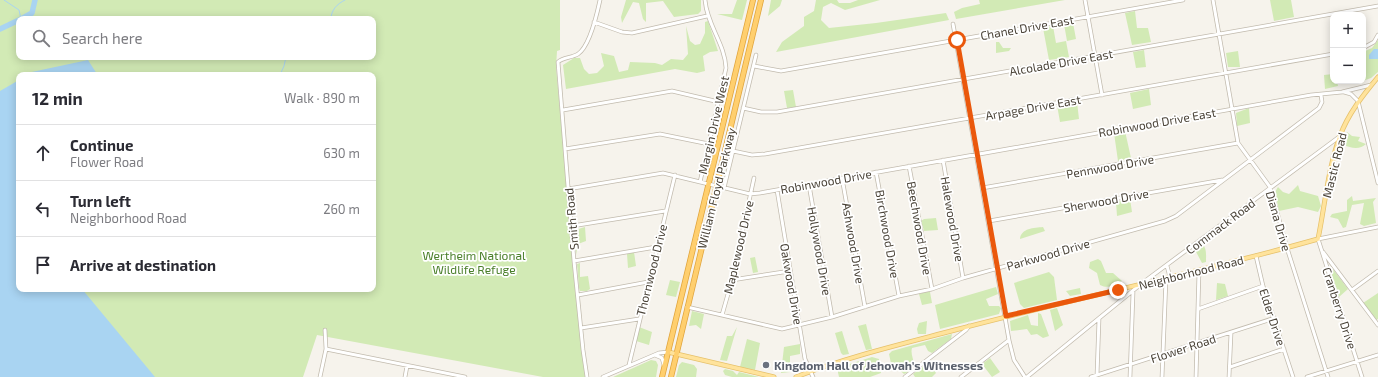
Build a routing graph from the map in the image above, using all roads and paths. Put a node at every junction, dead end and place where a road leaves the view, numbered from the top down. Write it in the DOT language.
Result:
graph roads {
  1 [pos="600,0"];
  2 [pos="705,0"];
  3 [pos="753,0"];
  4 [pos="761,0"];
  5 [pos="1085,0"];
  6 [pos="1183,0"];
  7 [pos="1213,0"];
  8 [pos="1378,6"];
  9 [pos="707,16"];
  10 [pos="1088,17"];
  11 [pos="594,22"];
  12 [pos="954,24"];
  13 [pos="1219,34"];
  14 [pos="1378,35"];
  15 [pos="957,40"];
  16 [pos="1366,46"];
  17 [pos="756,55"];
  18 [pos="1330,55"];
  19 [pos="1095,56"];
  20 [pos="754,66"];
  21 [pos="1226,73"];
  22 [pos="1378,77"];
  23 [pos="963,79"];
  24 [pos="1371,85"];
  25 [pos="1342,92"];
  26 [pos="1102,95"];
  27 [pos="1321,95"];
  28 [pos="1358,101"];
  29 [pos="719,102"];
  30 [pos="743,108"];
  31 [pos="1232,109"];
  32 [pos="563,110"];
  33 [pos="970,119"];
  34 [pos="1339,137"];
  35 [pos="1238,143"];
  36 [pos="709,144"];
  37 [pos="565,149"];
  38 [pos="733,151"];
  39 [pos="977,154"];
  40 [pos="943,160"];
  41 [pos="1249,160"];
  42 [pos="909,166"];
  43 [pos="876,172"];
  44 [pos="675,175"];
  45 [pos="754,178"];
  46 [pos="842,178"];
  47 [pos="1224,179"];
  48 [pos="700,182"];
  49 [pos="1378,183"];
  50 [pos="708,185"];
  51 [pos="809,185"];
  52 [pos="716,186"];
  53 [pos="1270,187"];
  54 [pos="724,188"];
  55 [pos="982,188"];
  56 [pos="568,189"];
  57 [pos="777,190"];
  58 [pos="750,194"];
  59 [pos="665,211"];
  60 [pos="989,221"];
  61 [pos="572,226"];
  62 [pos="1378,228"];
  63 [pos="1318,239"];
  64 [pos="656,247"];
  65 [pos="1286,248"];
  66 [pos="1322,250"];
  67 [pos="1256,256"];
  68 [pos="574,260"];
  69 [pos="1167,266"];
  70 [pos="996,269"];
  71 [pos="790,271"];
  72 [pos="1199,271"];
  73 [pos="1378,271"];
  74 [pos="963,278"];
  75 [pos="1168,278"];
  76 [pos="732,280"];
  77 [pos="648,282"];
  78 [pos="1141,284"];
  79 [pos="1263,286"];
  80 [pos="932,289"];
  81 [pos="1352,290"];
  82 [pos="1133,292"];
  83 [pos="578,295"];
  84 [pos="899,296"];
  85 [pos="687,307"];
  86 [pos="865,307"];
  87 [pos="1198,309"];
  88 [pos="722,315"];
  89 [pos="1006,316"];
  90 [pos="832,317"];
  91 [pos="1275,318"];
  92 [pos="639,319"];
  93 [pos="1099,319"];
  94 [pos="799,324"];
  95 [pos="1378,325"];
  96 [pos="969,326"];
  97 [pos="581,328"];
  98 [pos="324,330"];
  99 [pos="1231,333"];
  100 [pos="1009,340"];
  101 [pos="1197,343"];
  102 [pos="326,349"];
  103 [pos="1284,349"];
  104 [pos="668,352"];
  105 [pos="676,354"];
  106 [pos="1163,354"];
  107 [pos="1378,355"];
  108 [pos="654,356"];
  109 [pos="1357,361"];
  110 [pos="629,365"];
  111 [pos="1130,365"];
  112 [pos="407,366"];
  113 [pos="664,367"];
  114 [pos="1230,367"];
  115 [pos="1326,371"];
  116 [pos="810,372"];
  117 [pos="444,373"];
  118 [pos="1097,376"];
  119 [pos="320,377"];
  120 [pos="405,377"];
  121 [pos="443,377"];
  122 [pos="465,377"];
  123 [pos="587,377"];
  124 [pos="603,377"];
  125 [pos="662,377"];
  126 [pos="671,377"];
  127 [pos="774,377"];
  128 [pos="796,377"];
  129 [pos="813,377"];
  130 [pos="904,377"];
  131 [pos="961,377"];
  132 [pos="1026,377"];
  133 [pos="1091,377"];
  134 [pos="1130,377"];
  135 [pos="1162,377"];
  136 [pos="1196,377"];
  137 [pos="1229,377"];
  138 [pos="1293,377"];
  139 [pos="1307,377"];
  140 [pos="1328,377"];
  141 [pos="1362,377"];
  1 -- 11 [label="street"];
  2 -- 9 [label="street, Margin Drive West"];
  3 -- 50 [label="highway, William Floyd Parkway"];
  4 -- 52 [label="highway, William Floyd Parkway"];
  5 -- 10 [label="street"];
  6 -- 10 [label="street, Chanel Drive East"];
  7 -- 13 [label="street, Diana Drive"];
  8 -- 13 [label="street, Alcolade Drive East"];
  9 -- 11 [label="street"];
  9 -- 29 [label="street, Margin Drive West"];
  10 -- 15 [label="street, Chanel Drive East"];
  10 -- 19 [label="street"];
  11 -- 32 [label="street, Smith Road"];
  12 -- 15 [label="street"];
  13 -- 19 [label="street, Alcolade Drive East"];
  13 -- 21 [label="street, Diana Drive"];
  14 -- 16 [label="street"];
  15 -- 20 [label="street, Chanel Drive East"];
  15 -- 23 [label="street"];
  17 -- 20 [label="street"];
  18 -- 21 [label="street, Arpage Drive East"];
  19 -- 23 [label="street, Alcolade Drive East"];
  19 -- 26 [label="street"];
  20 -- 30 [label="street"];
  21 -- 26 [label="street, Arpage Drive East"];
  21 -- 31 [label="street, Diana Drive"];
  22 -- 24 [label="main road, Mastic Road"];
  23 -- 30 [label="street, Alcolade Drive East"];
  23 -- 33 [label="street"];
  24 -- 25 [label="street, Robinwood Drive East"];
  24 -- 28 [label="main road, Mastic Road"];
  25 -- 27 [label="street, Robinwood Drive East"];
  25 -- 28 [label="street"];
  26 -- 33 [label="street, Arpage Drive East"];
  27 -- 31 [label="street, Robinwood Drive East"];
  27 -- 41 [label="street, Parkwood Drive"];
  28 -- 34 [label="main road, Mastic Road"];
  28 -- 49 [label="street"];
  29 -- 32 [label="street"];
  29 -- 36 [label="street, Margin Drive West"];
  30 -- 38 [label="street"];
  31 -- 35 [label="street, Diana Drive"];
  31 -- 39 [label="street, Robinwood Drive East"];
  32 -- 37 [label="street, Smith Road"];
  33 -- 38 [label="street, Arpage Drive East"];
  33 -- 39 [label="street"];
  34 -- 53 [label="street, Commack Road"];
  34 -- 63 [label="main road, Mastic Road"];
  35 -- 41 [label="street, Diana Drive"];
  35 -- 55 [label="street, Pennwood Drive"];
  36 -- 37 [label="street"];
  36 -- 48 [label="street, Margin Drive West"];
  37 -- 56 [label="street, Smith Road"];
  38 -- 54 [label="street"];
  39 -- 40 [label="street, Robinwood Drive East"];
  39 -- 55 [label="street"];
  40 -- 42 [label="street, Robinwood Drive"];
  40 -- 74 [label="street, Halewood Drive"];
  41 -- 47 [label="street, Parkwood Drive"];
  41 -- 53 [label="street, Diana Drive"];
  42 -- 43 [label="street, Robinwood Drive"];
  42 -- 80 [label="street, Beechwood Drive"];
  43 -- 46 [label="street, Robinwood Drive"];
  43 -- 84 [label="street, Birchwood Drive"];
  44 -- 48 [label="street, Robinwood Drive"];
  44 -- 56 [label="street, Robinwood Drive"];
  44 -- 59 [label="street, Thornwood Drive"];
  45 -- 58 [label="street, Maplewood Drive"];
  46 -- 51 [label="street, Robinwood Drive"];
  46 -- 86 [label="street, Ashwood Drive"];
  47 -- 60 [label="street, Sherwood Drive"];
  47 -- 70 [label="street, Parkwood Drive"];
  48 -- 50 [label="street, Robinwood Drive"];
  50 -- 52 [label="street, Robinwood Drive"];
  50 -- 104 [label="highway, William Floyd Parkway"];
  51 -- 57 [label="street, Robinwood Drive"];
  51 -- 90 [label="street, Hollywood Drive"];
  52 -- 54 [label="street, Robinwood Drive"];
  52 -- 85 [label="highway, William Floyd Parkway"];
  53 -- 65 [label="street, Diana Drive"];
  53 -- 69 [label="street, Commack Road"];
  54 -- 58 [label="street, Robinwood Drive"];
  55 -- 60 [label="street"];
  56 -- 61 [label="street, Smith Road"];
  57 -- 58 [label="street, Robinwood Drive"];
  57 -- 71 [label="street, Oakwood Drive"];
  58 -- 76 [label="street, Maplewood Drive"];
  59 -- 61 [label="street"];
  59 -- 64 [label="street, Thornwood Drive"];
  60 -- 70 [label="street"];
  61 -- 68 [label="street, Smith Road"];
  62 -- 63 [label="street, Neighborhood Road"];
  63 -- 65 [label="main road, Neighborhood Road"];
  63 -- 66 [label="street, Cranberry Drive"];
  64 -- 68 [label="street"];
  64 -- 77 [label="street, Thornwood Drive"];
  65 -- 67 [label="main road, Neighborhood Road"];
  65 -- 115 [label="street, Diana Drive"];
  66 -- 81 [label="street"];
  66 -- 109 [label="street, Cranberry Drive"];
  67 -- 72 [label="main road, Neighborhood Road"];
  67 -- 79 [label="street, Elder Drive"];
  68 -- 83 [label="street, Smith Road"];
  69 -- 75 [label="street"];
  69 -- 78 [label="street, Commack Road"];
  70 -- 74 [label="street, Parkwood Drive"];
  70 -- 89 [label="street"];
  71 -- 76 [label="street"];
  71 -- 94 [label="street, Oakwood Drive"];
  72 -- 75 [label="main road, Neighborhood Road"];
  72 -- 87 [label="street"];
  73 -- 81 [label="street"];
  74 -- 80 [label="street, Parkwood Drive"];
  75 -- 78 [label="main road, Neighborhood Road"];
  75 -- 106 [label="street"];
  76 -- 88 [label="street, Maplewood Drive"];
  77 -- 83 [label="street"];
  77 -- 92 [label="street, Thornwood Drive"];
  78 -- 82 [label="street, Commack Road"];
  78 -- 89 [label="main road, Neighborhood Road"];
  79 -- 87 [label="street"];
  79 -- 91 [label="street, Elder Drive"];
  80 -- 84 [label="street, Parkwood Drive"];
  81 -- 95 [label="street"];
  82 -- 93 [label="street, Commack Road"];
  82 -- 111 [label="street"];
  83 -- 97 [label="street, Smith Road"];
  84 -- 86 [label="street, Parkwood Drive"];
  85 -- 88 [label="street, Parkwood Drive"];
  85 -- 105 [label="highway, William Floyd Parkway"];
  86 -- 90 [label="street, Parkwood Drive"];
  87 -- 101 [label="street"];
  88 -- 94 [label="street, Parkwood Drive"];
  89 -- 96 [label="main road, Neighborhood Road"];
  89 -- 100 [label="street"];
  90 -- 94 [label="street, Parkwood Drive"];
  91 -- 99 [label="street, Flower Road"];
  91 -- 103 [label="street, Elder Drive"];
  92 -- 97 [label="street"];
  92 -- 110 [label="street, Thornwood Drive"];
  93 -- 118 [label="street"];
  93 -- 132 [label="street, Commack Road"];
  94 -- 116 [label="street, Oakwood Drive"];
  96 -- 116 [label="main road, Neighborhood Road"];
  96 -- 130 [label="street"];
  97 -- 123 [label="street, Smith Road"];
  98 -- 102 [label="street"];
  99 -- 101 [label="street, Flower Road"];
  99 -- 114 [label="street"];
  100 -- 131 [label="street"];
  100 -- 132 [label="street"];
  101 -- 106 [label="street, Flower Road"];
  101 -- 136 [label="street"];
  102 -- 112 [label="street"];
  102 -- 119 [label="street"];
  103 -- 114 [label="street"];
  103 -- 138 [label="street, Elder Drive"];
  104 -- 105 [label="main road"];
  104 -- 108 [label="street"];
  104 -- 113 [label="highway, William Floyd Parkway"];
  105 -- 126 [label="highway, William Floyd Parkway"];
  105 -- 127 [label="main road"];
  106 -- 111 [label="street, Flower Road"];
  106 -- 135 [label="street"];
  107 -- 109 [label="street"];
  108 -- 110 [label="street"];
  108 -- 113 [label="street"];
  109 -- 115 [label="street"];
  109 -- 141 [label="street, Cranberry Drive"];
  110 -- 124 [label="street"];
  111 -- 118 [label="street, Flower Road"];
  111 -- 134 [label="street"];
  112 -- 117 [label="street"];
  112 -- 120 [label="street"];
  113 -- 125 [label="highway, William Floyd Parkway"];
  114 -- 137 [label="street"];
  115 -- 139 [label="street"];
  115 -- 140 [label="street, Diana Drive"];
  116 -- 128 [label="main road, Neighborhood Road"];
  116 -- 129 [label="street, Oakwood Drive"];
  117 -- 121 [label="street"];
  117 -- 122 [label="street"];
  118 -- 133 [label="street, Flower Road"];
}
